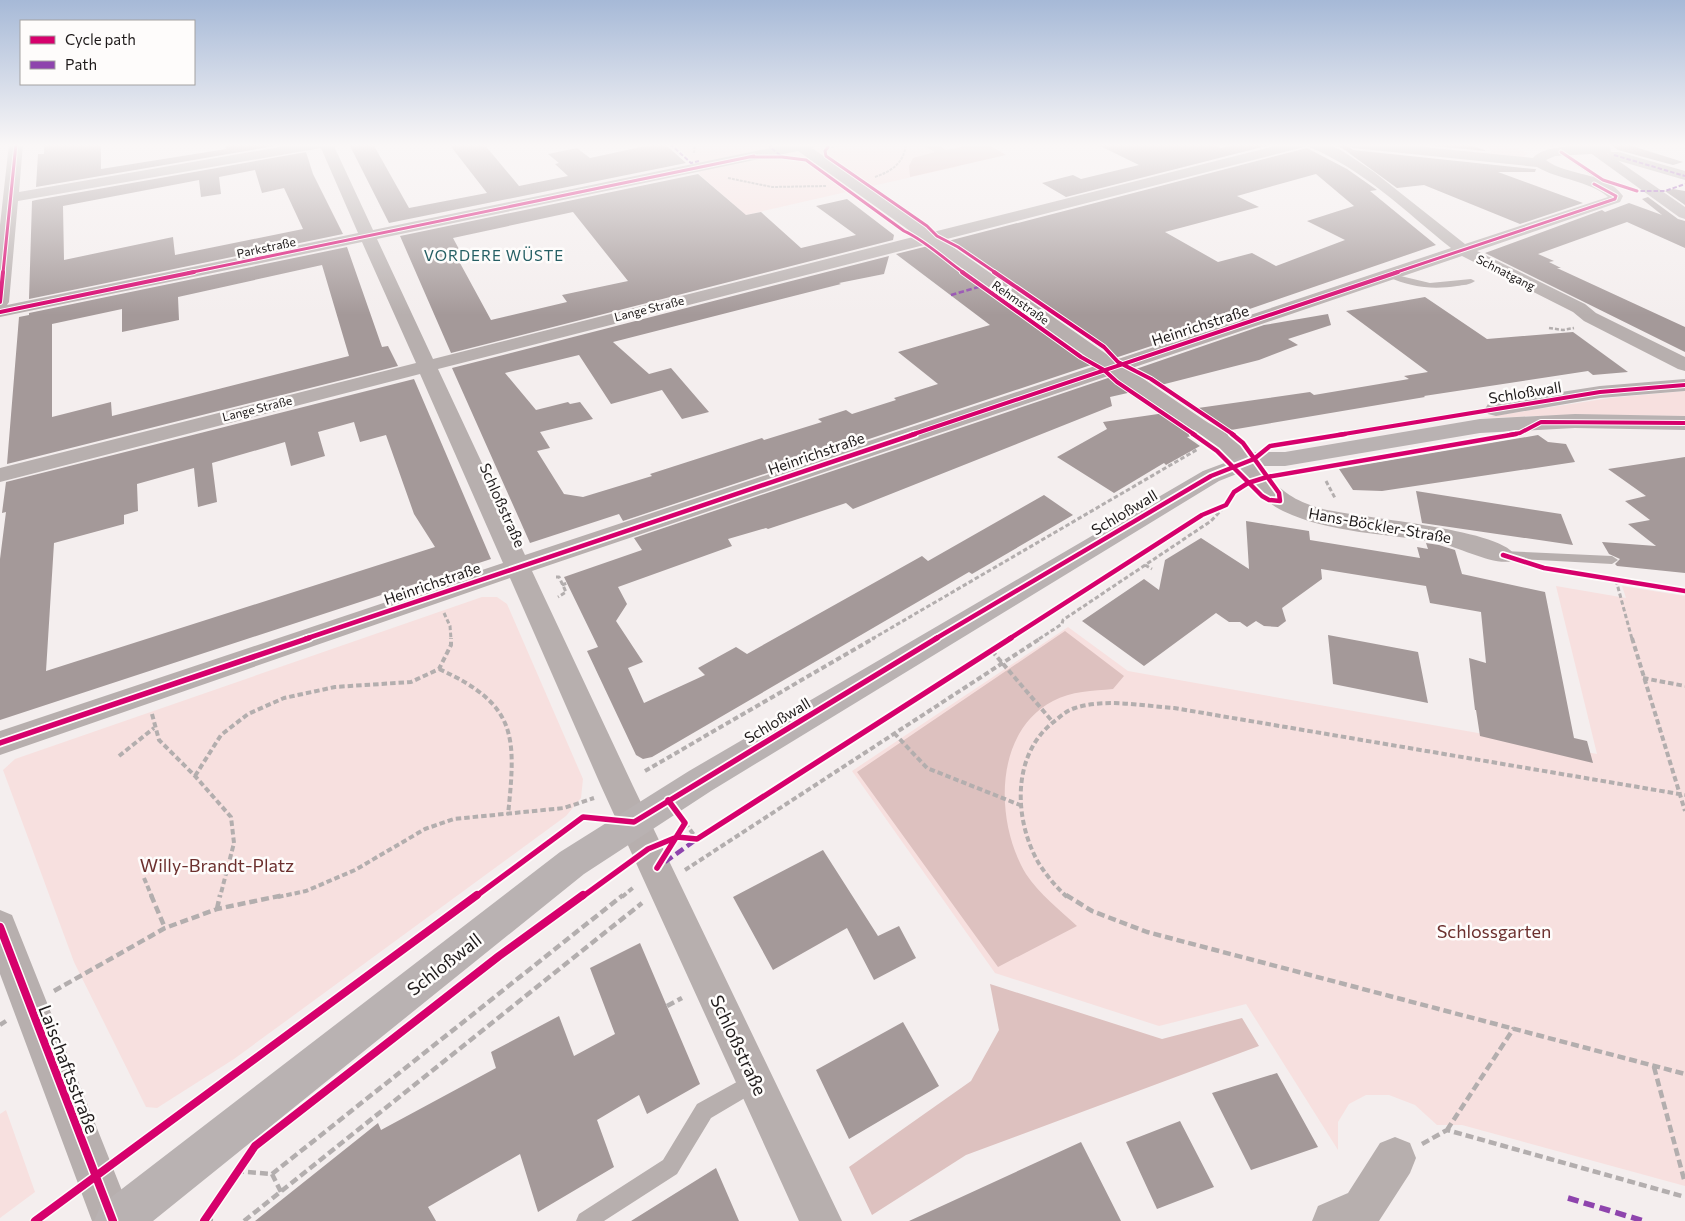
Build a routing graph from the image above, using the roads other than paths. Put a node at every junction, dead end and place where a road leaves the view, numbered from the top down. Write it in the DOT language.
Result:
graph roads {
  1 [pos="11,201"];
  2 [pos="353,201"];
  3 [pos="537,201"];
  4 [pos="880,201"];
  5 [pos="1073,201"];
  6 [pos="1402,201"];
  7 [pos="1609,201"];
  8 [pos="1668,201"];
  9 [pos="1685,214"];
  10 [pos="369,236"];
  11 [pos="930,237"];
  12 [pos="1463,250"];
  13 [pos="1391,274"];
  14 [pos="1471,281"];
  15 [pos="0,302"];
  16 [pos="0,312"];
  17 [pos="427,365"];
  18 [pos="1685,365"];
  19 [pos="1113,367"];
  20 [pos="1685,385"];
  21 [pos="1685,423"];
  22 [pos="1243,462"];
  23 [pos="0,475"];
  24 [pos="1503,555"];
  25 [pos="1612,560"];
  26 [pos="516,567"];
  27 [pos="0,743"];
  28 [pos="656,852"];
  29 [pos="0,928"];
  30 [pos="14,996"];
  31 [pos="755,1080"];
  32 [pos="1395,1158"];
  33 [pos="113,1221"];
  34 [pos="117,1221"];
  35 [pos="586,1221"];
  36 [pos="821,1221"];
  37 [pos="1333,1221"];
  1 -- 15 [label="street"];
  2 -- 10 [label="street, Schloßstraße"];
  3 -- 10 [label="street, Parkstraße"];
  4 -- 11 [label="street, Rehmstraße"];
  5 -- 11 [label="street, Lange Straße"];
  6 -- 12 [label="street, Schnatgang"];
  7 -- 12 [label="street, Heinrichstraße"];
  8 -- 9 [label="main road"];
  10 -- 16 [label="street, Parkstraße"];
  10 -- 17 [label="street, Schloßstraße"];
  11 -- 17 [label="street, Lange Straße"];
  11 -- 19 [label="street, Rehmstraße"];
  12 -- 13 [label="street, Heinrichstraße"];
  12 -- 18 [label="street, Schnatgang"];
  13 -- 14 [label="lane"];
  13 -- 19 [label="street, Heinrichstraße"];
  17 -- 23 [label="street, Lange Straße"];
  17 -- 26 [label="street, Schloßstraße"];
  19 -- 22 [label="street, Rehmstraße"];
  19 -- 26 [label="street, Heinrichstraße"];
  20 -- 22 [label="main road, Schloßwall"];
  21 -- 22 [label="main road, Schloßwall"];
  22 -- 24 [label="street, Hans-Böckler-Straße"];
  22 -- 28 [label="main road, Schloßwall"];
  24 -- 25 [label="lane"];
  26 -- 27 [label="street, Heinrichstraße"];
  26 -- 28 [label="street, Schloßstraße"];
  28 -- 31 [label="street, Schloßstraße"];
  28 -- 34 [label="main road, Schloßwall"];
  29 -- 30 [label="street, Laischaftsstraße"];
  30 -- 33 [label="street, Laischaftsstraße"];
  31 -- 35 [label="lane"];
  31 -- 36 [label="street, Schloßstraße"];
  32 -- 37 [label="street"];
}
